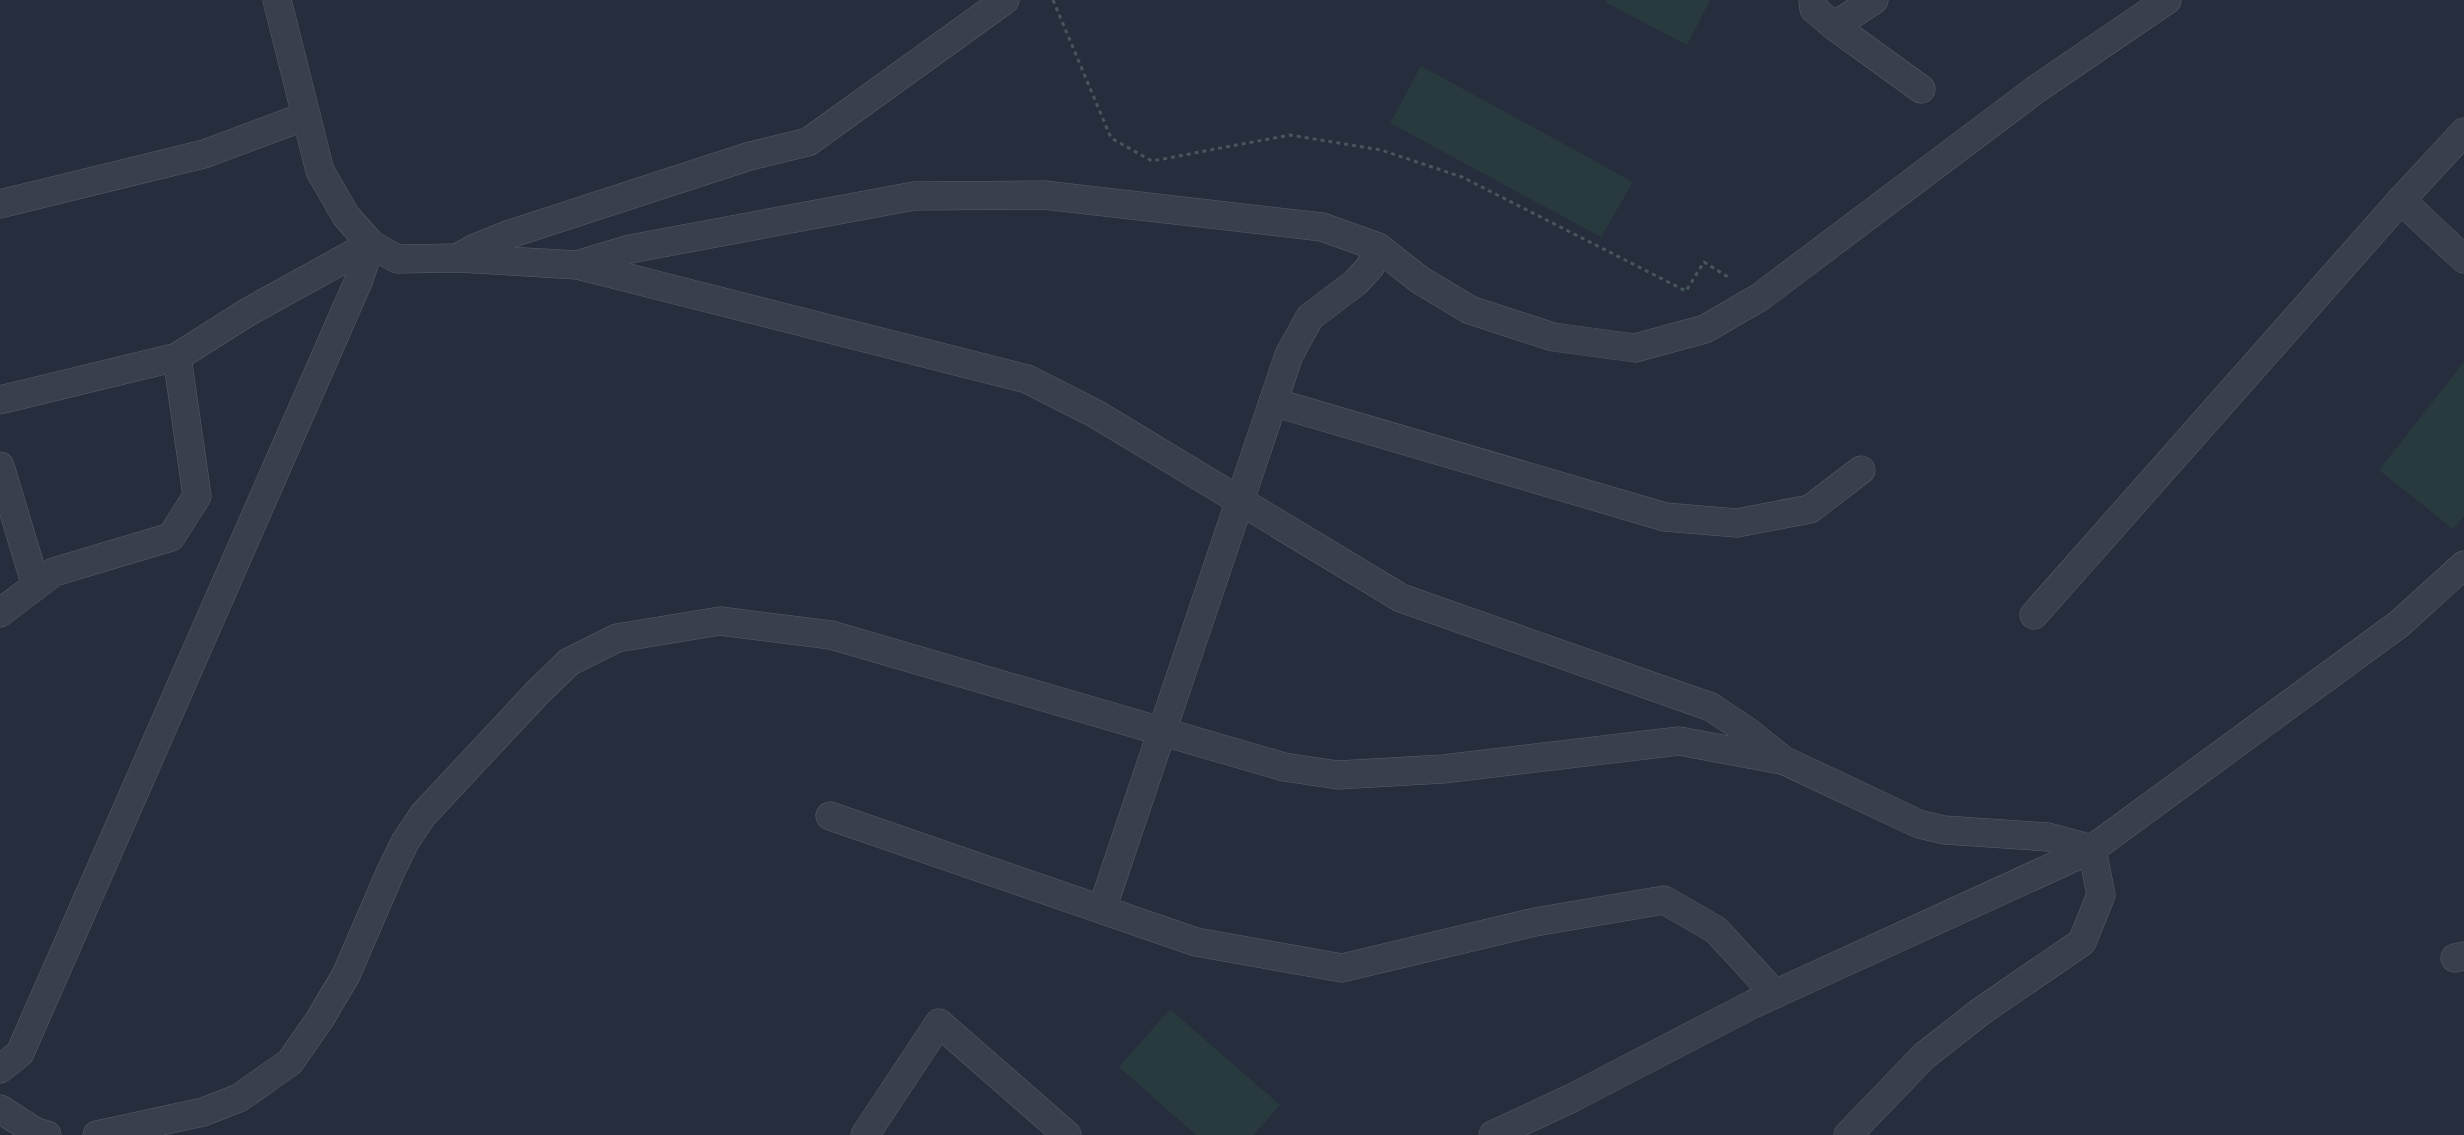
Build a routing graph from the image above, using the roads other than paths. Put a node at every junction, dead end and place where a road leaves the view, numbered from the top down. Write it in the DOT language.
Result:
graph roads {
  1 [pos="277,0"];
  2 [pos="1005,0"];
  3 [pos="1813,0"];
  4 [pos="1874,0"];
  5 [pos="2167,0"];
  6 [pos="1834,26"];
  7 [pos="1921,89"];
  8 [pos="306,116"];
  9 [pos="2464,132"];
  10 [pos="2401,200"];
  11 [pos="0,204"];
  12 [pos="372,244"];
  13 [pos="1378,247"];
  14 [pos="458,258"];
  15 [pos="2464,258"];
  16 [pos="577,265"];
  17 [pos="177,357"];
  18 [pos="0,400"];
  19 [pos="1273,402"];
  20 [pos="0,466"];
  21 [pos="1862,470"];
  22 [pos="1240,501"];
  23 [pos="2464,565"];
  24 [pos="36,586"];
  25 [pos="0,613"];
  26 [pos="2034,615"];
  27 [pos="1164,732"];
  28 [pos="1783,760"];
  29 [pos="830,816"];
  30 [pos="2092,849"];
  31 [pos="1102,910"];
  32 [pos="1775,994"];
  33 [pos="0,1069"];
  34 [pos="0,1109"];
  35 [pos="1054,1130"];
  36 [pos="47,1135"];
  37 [pos="97,1135"];
  38 [pos="865,1135"];
  39 [pos="1493,1135"];
  40 [pos="1848,1135"];
  1 -- 8 [label="street"];
  2 -- 14 [label="street"];
  3 -- 6 [label="street"];
  4 -- 6 [label="street"];
  5 -- 13 [label="street"];
  6 -- 7 [label="street"];
  8 -- 11 [label="street"];
  8 -- 12 [label="street"];
  9 -- 10 [label="street"];
  10 -- 15 [label="street"];
  10 -- 26 [label="street"];
  12 -- 14 [label="street"];
  12 -- 17 [label="street"];
  12 -- 33 [label="street"];
  13 -- 16 [label="street"];
  13 -- 19 [label="street"];
  14 -- 16 [label="street"];
  16 -- 22 [label="street"];
  17 -- 18 [label="street"];
  17 -- 24 [label="street"];
  19 -- 21 [label="street"];
  19 -- 22 [label="street"];
  20 -- 24 [label="street"];
  22 -- 27 [label="street"];
  22 -- 28 [label="street"];
  23 -- 30 [label="street"];
  24 -- 25 [label="street"];
  27 -- 28 [label="street"];
  27 -- 31 [label="street"];
  27 -- 37 [label="street"];
  28 -- 30 [label="street"];
  29 -- 31 [label="street"];
  30 -- 32 [label="street"];
  30 -- 40 [label="street"];
  31 -- 32 [label="street"];
  32 -- 39 [label="street"];
  34 -- 36 [label="street"];
  35 -- 38 [label="street"];
}
